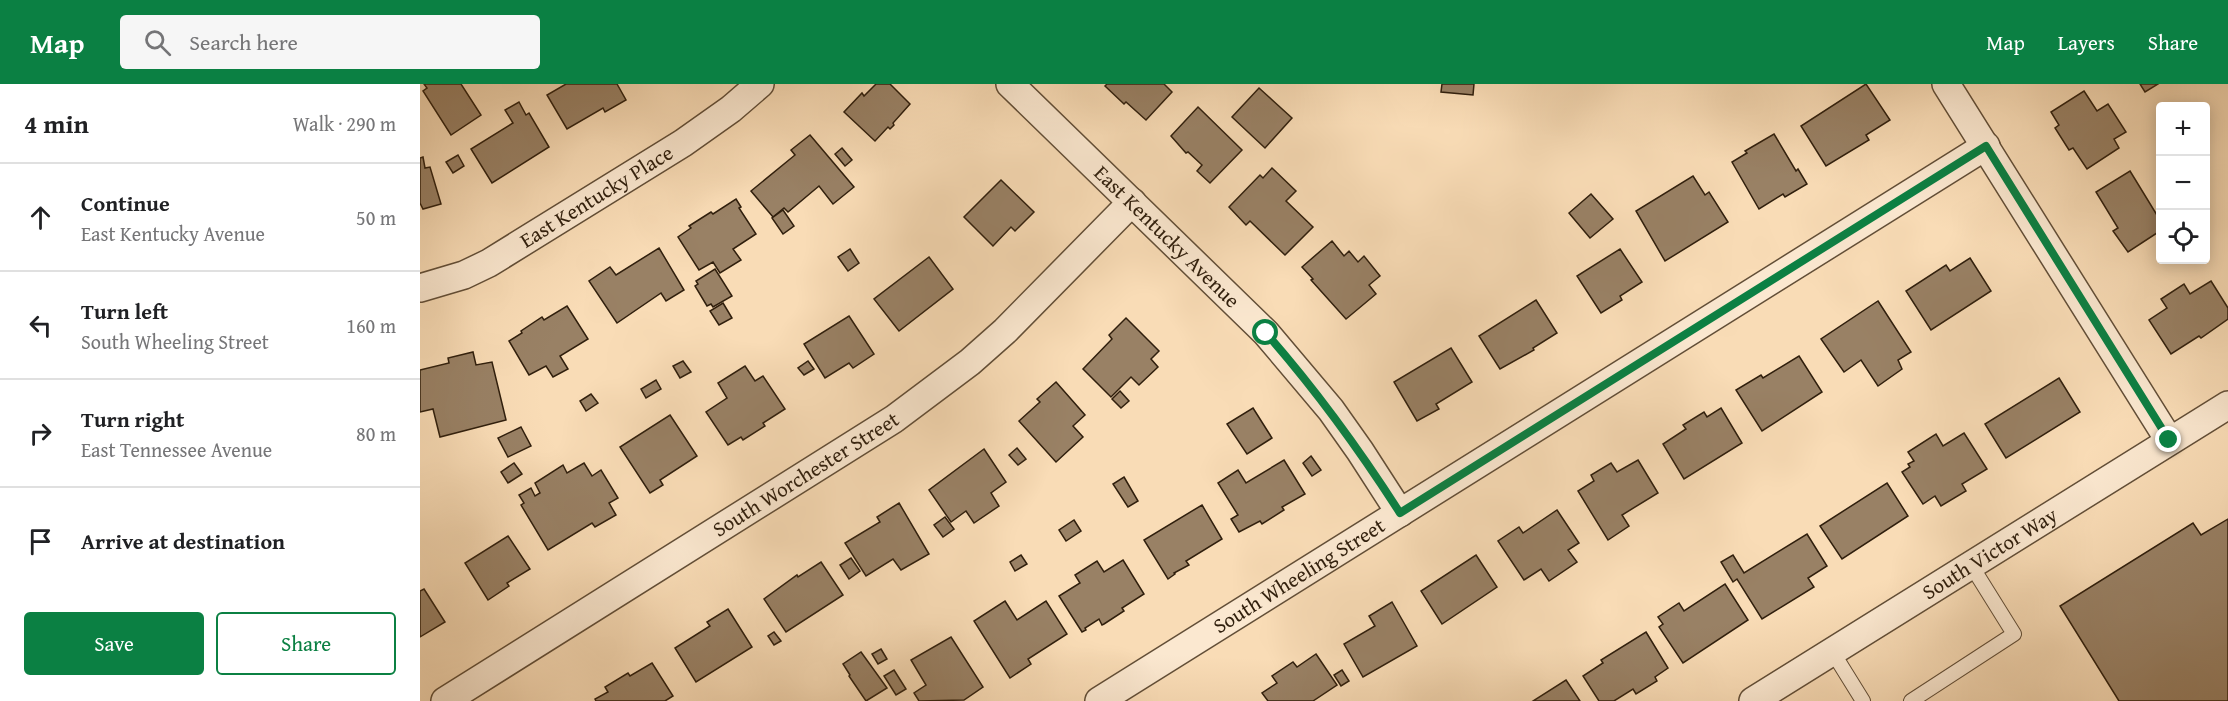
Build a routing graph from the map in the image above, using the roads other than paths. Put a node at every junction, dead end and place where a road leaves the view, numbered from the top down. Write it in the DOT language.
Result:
graph roads {
  1 [pos="760,84"];
  2 [pos="1010,84"];
  3 [pos="1946,84"];
  4 [pos="1986,146"];
  5 [pos="1132,202"];
  6 [pos="420,288"];
  7 [pos="2228,405"];
  8 [pos="2169,440"];
  9 [pos="1400,513"];
  10 [pos="1971,565"];
  11 [pos="1832,651"];
  12 [pos="445,701"];
  13 [pos="1100,701"];
  14 [pos="1752,701"];
  15 [pos="1863,701"];
  16 [pos="1911,701"];
  1 -- 6 [label="street, East Kentucky Place"];
  2 -- 5 [label="street, East Kentucky Avenue"];
  3 -- 4 [label="street"];
  4 -- 8 [label="street"];
  4 -- 9 [label="street, South Wheeling Street"];
  5 -- 9 [label="street, East Kentucky Avenue"];
  5 -- 12 [label="street, South Worchester Street"];
  7 -- 8 [label="street, South Victor Way"];
  8 -- 10 [label="street, South Victor Way"];
  9 -- 13 [label="street, South Wheeling Street"];
  10 -- 11 [label="street, South Victor Way"];
  10 -- 16 [label="lane"];
  11 -- 14 [label="street, South Victor Way"];
  11 -- 15 [label="lane"];
}
